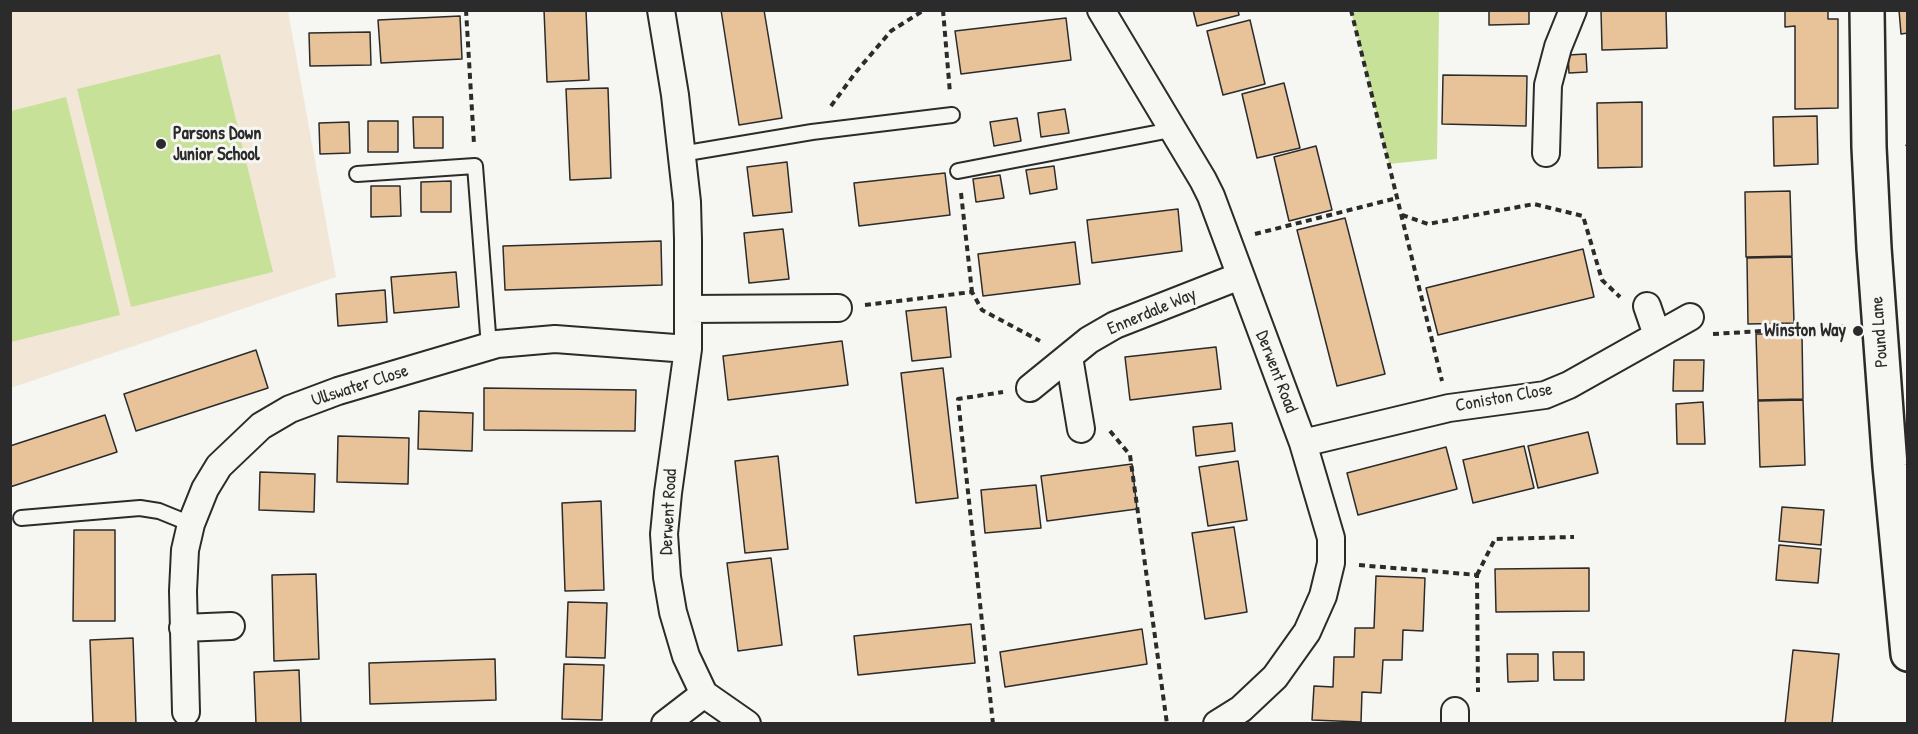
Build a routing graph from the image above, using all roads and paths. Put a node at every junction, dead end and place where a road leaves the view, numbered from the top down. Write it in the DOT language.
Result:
graph roads {
  1 [pos="466,10"];
  2 [pos="661,10"];
  3 [pos="924,10"];
  4 [pos="1101,10"];
  5 [pos="1351,10"];
  6 [pos="1573,10"];
  7 [pos="1867,10"];
  8 [pos="952,115"];
  9 [pos="1171,130"];
  10 [pos="812,132"];
  11 [pos="1546,153"];
  12 [pos="681,154"];
  13 [pos="475,166"];
  14 [pos="958,171"];
  15 [pos="357,174"];
  16 [pos="1397,198"];
  17 [pos="1402,215"];
  18 [pos="1229,241"];
  19 [pos="1240,276"];
  20 [pos="1623,299"];
  21 [pos="1647,306"];
  22 [pos="838,308"];
  23 [pos="688,309"];
  24 [pos="1690,317"];
  25 [pos="1880,324"];
  26 [pos="1712,334"];
  27 [pos="1657,335"];
  28 [pos="489,347"];
  29 [pos="688,349"];
  30 [pos="1069,357"];
  31 [pos="1030,388"];
  32 [pos="1449,408"];
  33 [pos="1082,429"];
  34 [pos="1303,443"];
  35 [pos="1899,465"];
  36 [pos="21,518"];
  37 [pos="191,524"];
  38 [pos="1574,537"];
  39 [pos="1331,563"];
  40 [pos="1477,574"];
  41 [pos="231,626"];
  42 [pos="183,628"];
  43 [pos="1908,654"];
  44 [pos="704,694"];
  45 [pos="186,712"];
  46 [pos="1246,716"];
  47 [pos="1455,717"];
  48 [pos="666,723"];
  49 [pos="747,723"];
  50 [pos="993,723"];
  51 [pos="1167,723"];
  52 [pos="1217,723"];
  1 -- 13 [label="path"];
  2 -- 12 [label="street, Derwent Road"];
  3 -- 10 [label="path"];
  4 -- 9 [label="street, Derwent Road"];
  5 -- 16 [label="path"];
  6 -- 11 [label="street"];
  7 -- 25 [label="street, Pound Lane"];
  8 -- 10 [label="lane"];
  9 -- 14 [label="lane"];
  9 -- 18 [label="street, Derwent Road"];
  10 -- 12 [label="lane"];
  12 -- 23 [label="street, Derwent Road"];
  13 -- 15 [label="lane"];
  13 -- 28 [label="lane"];
  16 -- 17 [label="path"];
  16 -- 18 [label="path"];
  17 -- 20 [label="path"];
  17 -- 32 [label="path"];
  18 -- 19 [label="street, Derwent Road"];
  19 -- 30 [label="street, Ennerdale Way"];
  19 -- 34 [label="street, Derwent Road"];
  21 -- 27 [label="street"];
  22 -- 23 [label="street"];
  22 -- 30 [label="path"];
  23 -- 29 [label="street, Derwent Road"];
  24 -- 27 [label="street, Coniston Close"];
  25 -- 26 [label="path"];
  25 -- 35 [label="street, Pound Lane"];
  27 -- 32 [label="street, Coniston Close"];
  28 -- 29 [label="street, Ullswater Close"];
  28 -- 37 [label="street, Ullswater Close"];
  29 -- 44 [label="street, Derwent Road"];
  30 -- 31 [label="street, Ennerdale Way"];
  30 -- 33 [label="street"];
  31 -- 50 [label="path"];
  32 -- 34 [label="street, Coniston Close"];
  33 -- 51 [label="path"];
  34 -- 39 [label="street, Derwent Road"];
  35 -- 43 [label="street, Pound Lane"];
  36 -- 37 [label="lane"];
  37 -- 42 [label="street, Ullswater Close"];
  38 -- 40 [label="path"];
  39 -- 40 [label="path"];
  39 -- 46 [label="street, Derwent Road"];
  40 -- 47 [label="path"];
  41 -- 42 [label="street"];
  42 -- 45 [label="street, Ullswater Close"];
  44 -- 48 [label="street"];
  44 -- 49 [label="street"];
  46 -- 52 [label="street, Derwent Road"];
}
